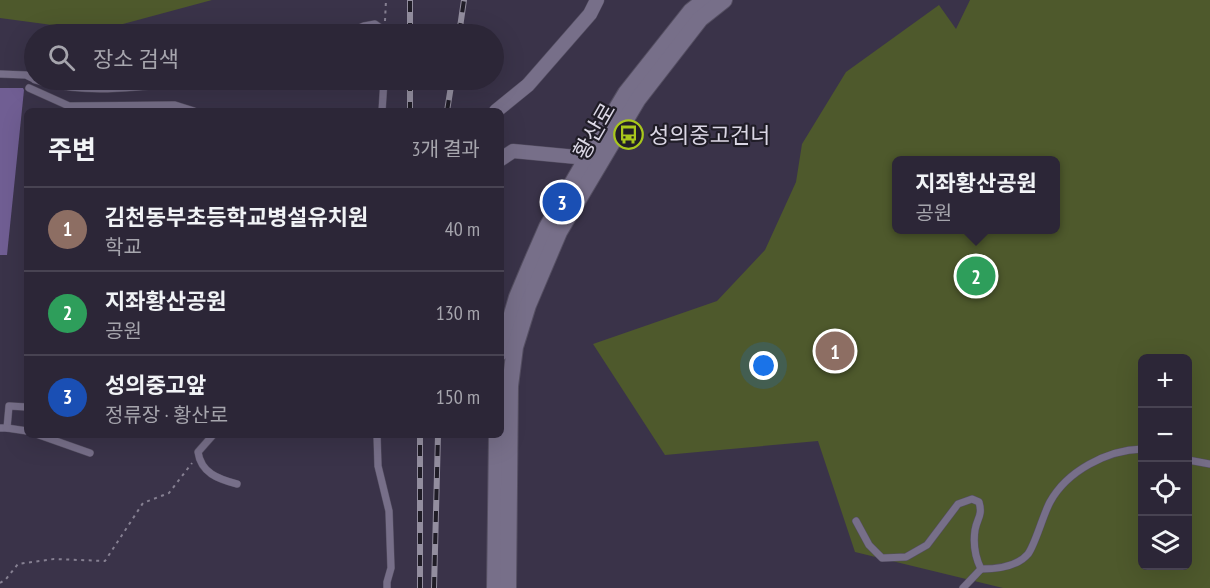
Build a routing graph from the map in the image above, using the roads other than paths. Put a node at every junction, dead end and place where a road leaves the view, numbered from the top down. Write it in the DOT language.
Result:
graph roads {
  1 [pos="597,0"];
  2 [pos="705,0"];
  3 [pos="724,0"];
  4 [pos="0,74"];
  5 [pos="24,75"];
  6 [pos="33,90"];
  7 [pos="383,90"];
  8 [pos="184,108"];
  9 [pos="382,108"];
  10 [pos="500,108"];
  11 [pos="504,157"];
  12 [pos="587,158"];
  13 [pos="504,342"];
  14 [pos="24,407"];
  15 [pos="3,428"];
  16 [pos="24,431"];
  17 [pos="48,438"];
  18 [pos="209,438"];
  19 [pos="377,438"];
  20 [pos="496,438"];
  21 [pos="1138,450"];
  22 [pos="90,453"];
  23 [pos="1192,460"];
  24 [pos="1210,464"];
  25 [pos="237,484"];
  26 [pos="856,521"];
  27 [pos="981,569"];
  28 [pos="387,588"];
  29 [pos="495,588"];
  30 [pos="508,588"];
  31 [pos="963,588"];
  1 -- 10 [label="street"];
  2 -- 12 [label="street, 황산로"];
  3 -- 30 [label="street, 황산로"];
  4 -- 5 [label="lane"];
  6 -- 8 [label="lane"];
  7 -- 9 [label="lane"];
  11 -- 12 [label="street"];
  12 -- 13 [label="street, 황산로"];
  14 -- 15 [label="lane"];
  15 -- 16 [label="lane"];
  17 -- 22 [label="lane"];
  18 -- 25 [label="lane"];
  19 -- 28 [label="lane"];
  20 -- 29 [label="street"];
  21 -- 27 [label="lane"];
  23 -- 24 [label="lane"];
  26 -- 27 [label="lane"];
  27 -- 31 [label="lane"];
}
